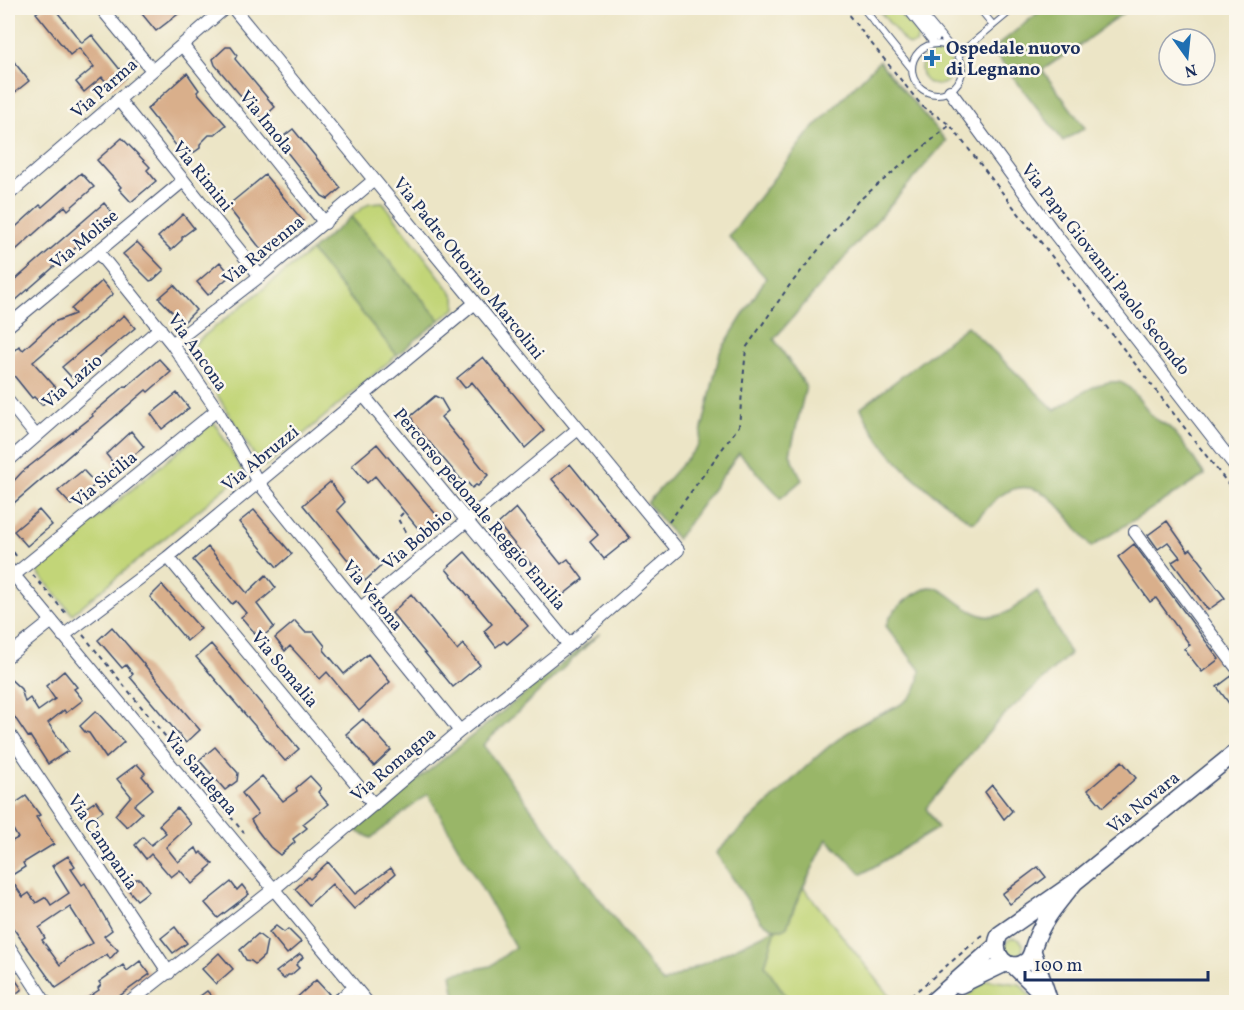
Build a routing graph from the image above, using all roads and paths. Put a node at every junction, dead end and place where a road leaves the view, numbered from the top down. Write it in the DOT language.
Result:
graph roads {
  1 [pos="101,8"];
  2 [pos="225,8"];
  3 [pos="233,8"];
  4 [pos="843,8"];
  5 [pos="863,8"];
  6 [pos="905,8"];
  7 [pos="910,8"];
  8 [pos="918,8"];
  9 [pos="979,8"];
  10 [pos="1014,8"];
  11 [pos="993,25"];
  12 [pos="934,44"];
  13 [pos="182,45"];
  14 [pos="944,45"];
  15 [pos="951,48"];
  16 [pos="958,55"];
  17 [pos="912,69"];
  18 [pos="152,70"];
  19 [pos="950,91"];
  20 [pos="118,99"];
  21 [pos="950,125"];
  22 [pos="374,180"];
  23 [pos="183,181"];
  24 [pos="8,195"];
  25 [pos="324,223"];
  26 [pos="97,252"];
  27 [pos="260,276"];
  28 [pos="475,303"];
  29 [pos="8,326"];
  30 [pos="160,328"];
  31 [pos="172,344"];
  32 [pos="364,396"];
  33 [pos="8,401"];
  34 [pos="217,410"];
  35 [pos="578,429"];
  36 [pos="36,436"];
  37 [pos="8,461"];
  38 [pos="1236,467"];
  39 [pos="258,482"];
  40 [pos="1236,494"];
  41 [pos="403,513"];
  42 [pos="466,521"];
  43 [pos="661,530"];
  44 [pos="1135,532"];
  45 [pos="8,545"];
  46 [pos="678,550"];
  47 [pos="426,555"];
  48 [pos="168,557"];
  49 [pos="25,566"];
  50 [pos="11,572"];
  51 [pos="362,608"];
  52 [pos="52,621"];
  53 [pos="76,625"];
  54 [pos="63,636"];
  55 [pos="569,645"];
  56 [pos="8,656"];
  57 [pos="1236,667"];
  58 [pos="460,731"];
  59 [pos="8,732"];
  60 [pos="1236,752"];
  61 [pos="374,805"];
  62 [pos="246,835"];
  63 [pos="1075,882"];
  64 [pos="278,885"];
  65 [pos="1011,927"];
  66 [pos="8,945"];
  67 [pos="996,946"];
  68 [pos="1034,949"];
  69 [pos="1010,964"];
  70 [pos="169,973"];
  71 [pos="354,988"];
  72 [pos="938,998"];
  73 [pos="45,1002"];
  74 [pos="130,1002"];
  75 [pos="336,1002"];
  76 [pos="367,1002"];
  77 [pos="1050,1002"];
  1 -- 18 [label="street"];
  2 -- 13 [label="street, Via Parma"];
  3 -- 22 [label="street, Via Padre Ottorino Marcolini"];
  4 -- 21 [label="path"];
  5 -- 17 [label="lane"];
  6 -- 12 [label="lane"];
  7 -- 14 [label="lane"];
  8 -- 15 [label="lane"];
  9 -- 11 [label="lane"];
  10 -- 11 [label="lane"];
  11 -- 16 [label="lane"];
  12 -- 14 [label="lane"];
  12 -- 17 [label="lane"];
  13 -- 18 [label="street, Via Parma"];
  13 -- 25 [label="street, Via Imola"];
  14 -- 15 [label="lane"];
  15 -- 16 [label="lane"];
  16 -- 19 [label="lane"];
  17 -- 19 [label="lane"];
  18 -- 20 [label="street, Via Parma"];
  19 -- 38 [label="street, Via Papa Giovanni Paolo Secondo"];
  20 -- 23 [label="street, Via Rimini"];
  20 -- 24 [label="street, Via Parma"];
  21 -- 40 [label="path"];
  21 -- 43 [label="path"];
  22 -- 25 [label="street, Via Ravenna"];
  22 -- 28 [label="street, Via Padre Ottorino Marcolini"];
  23 -- 26 [label="street, Via Molise"];
  23 -- 27 [label="street, Via Rimini"];
  25 -- 27 [label="street, Via Ravenna"];
  26 -- 29 [label="street, Via Molise"];
  26 -- 30 [label="street, Via Ancona"];
  27 -- 31 [label="street, Via Ravenna"];
  28 -- 32 [label="street, Via Abruzzi"];
  28 -- 35 [label="street, Via Padre Ottorino Marcolini"];
  30 -- 31 [label="street, Via Ancona"];
  30 -- 36 [label="street, Via Lazio"];
  31 -- 34 [label="street, Via Ancona"];
  32 -- 39 [label="street, Via Abruzzi"];
  32 -- 42 [label="street, Percorso pedonale Reggio Emilia"];
  33 -- 36 [label="street"];
  34 -- 39 [label="street, Via Ancona"];
  34 -- 49 [label="street, Via Sicilia"];
  35 -- 42 [label="street, Via Bobbio"];
  35 -- 43 [label="street, Via Padre Ottorino Marcolini"];
  36 -- 37 [label="street, Via Lazio"];
  39 -- 48 [label="street, Via Abruzzi"];
  39 -- 51 [label="street, Via Verona"];
  41 -- 47 [label="path"];
  42 -- 47 [label="street, Via Bobbio"];
  42 -- 55 [label="street, Percorso pedonale Reggio Emilia"];
  43 -- 46 [label="street, Via Padre Ottorino Marcolini"];
  44 -- 57 [label="street"];
  45 -- 49 [label="path"];
  46 -- 55 [label="street, Via Romagna"];
  47 -- 51 [label="street, Via Bobbio"];
  48 -- 53 [label="street, Via Abruzzi"];
  48 -- 61 [label="street, Via Somalia"];
  49 -- 50 [label="street, Via Sicilia"];
  49 -- 53 [label="path"];
  50 -- 52 [label="street, Via Sardegna"];
  51 -- 58 [label="street, Via Verona"];
  52 -- 54 [label="street, Via Sardegna"];
  52 -- 56 [label="street"];
  53 -- 54 [label="street, Via Abruzzi"];
  53 -- 62 [label="path"];
  54 -- 64 [label="street, Via Sardegna"];
  55 -- 58 [label="street, Via Romagna"];
  58 -- 61 [label="street, Via Romagna"];
  59 -- 70 [label="street, Via Campania"];
  60 -- 63 [label="street, Via Novara"];
  61 -- 64 [label="street, Via Romagna"];
  63 -- 65 [label="street, Via Novara"];
  63 -- 68 [label="street, Via Novara"];
  64 -- 70 [label="street, Via Romagna"];
  64 -- 71 [label="street, Via Sardegna"];
  65 -- 67 [label="street, Via Novara"];
  65 -- 68 [label="street"];
  66 -- 73 [label="street"];
  67 -- 69 [label="street"];
  67 -- 72 [label="street, Via Novara"];
  68 -- 69 [label="street, Via Novara"];
  68 -- 77 [label="street"];
  69 -- 72 [label="street, Via Novara"];
  69 -- 77 [label="street"];
  70 -- 74 [label="street, Via Romagna"];
  71 -- 75 [label="street"];
  71 -- 76 [label="street, Via Sardegna"];
}
